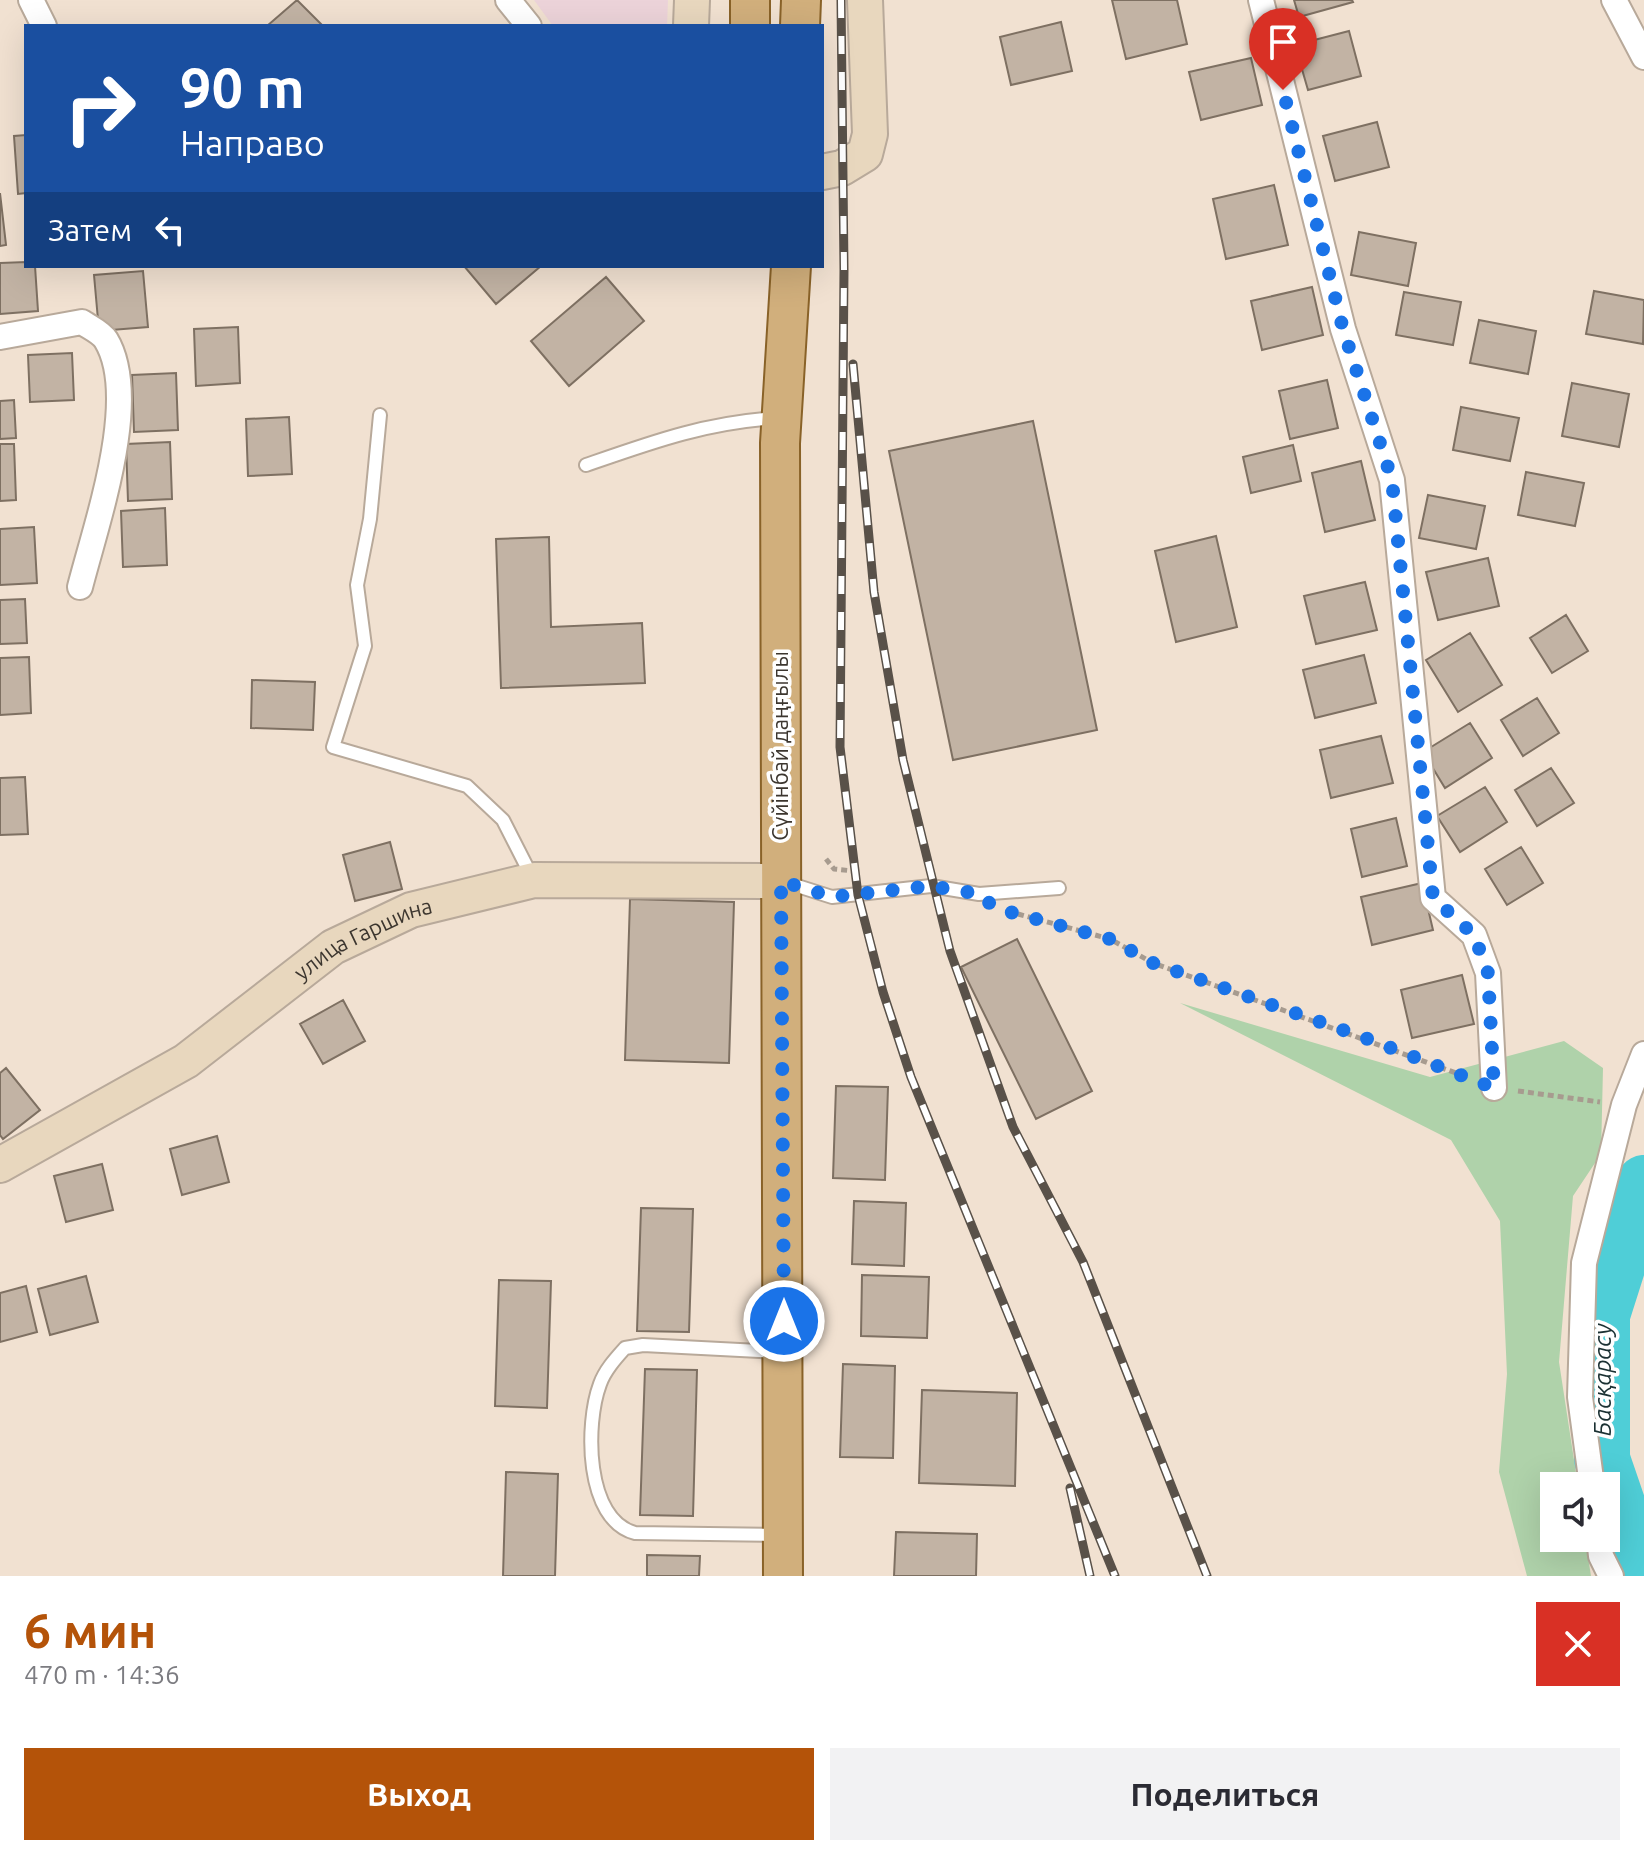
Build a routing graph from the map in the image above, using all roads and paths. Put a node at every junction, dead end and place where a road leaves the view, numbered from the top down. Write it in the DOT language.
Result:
graph roads {
  1 [pos="31,0"];
  2 [pos="508,0"];
  3 [pos="692,0"];
  4 [pos="865,0"];
  5 [pos="1261,0"];
  6 [pos="1614,0"];
  7 [pos="43,24"];
  8 [pos="527,24"];
  9 [pos="691,24"];
  10 [pos="1644,57"];
  11 [pos="824,172"];
  12 [pos="765,268"];
  13 [pos="791,268"];
  14 [pos="0,337"];
  15 [pos="380,415"];
  16 [pos="779,430"];
  17 [pos="586,465"];
  18 [pos="80,587"];
  19 [pos="826,859"];
  20 [pos="869,871"];
  21 [pos="534,880"];
  22 [pos="781,881"];
  23 [pos="1059,888"];
  24 [pos="979,894"];
  25 [pos="1644,1054"];
  26 [pos="1494,1088"];
  27 [pos="1624,1105"];
  28 [pos="0,1165"];
  29 [pos="785,1353"];
  30 [pos="1590,1472"];
  31 [pos="783,1535"];
  32 [pos="1601,1552"];
  33 [pos="783,1576"];
  34 [pos="1611,1576"];
  1 -- 7 [label="street"];
  2 -- 8 [label="street"];
  3 -- 9 [label="street"];
  4 -- 11 [label="street"];
  5 -- 26 [label="street"];
  6 -- 10 [label="street"];
  12 -- 16 [label="main road, Сүйінбай даңғылы"];
  13 -- 16 [label="main road, Сүйінбай даңғылы"];
  14 -- 18 [label="street"];
  15 -- 21 [label="lane"];
  16 -- 17 [label="lane"];
  16 -- 22 [label="main road, Сүйінбай даңғылы"];
  19 -- 20 [label="path"];
  21 -- 22 [label="street, улица Гаршина"];
  21 -- 28 [label="street, улица Гаршина"];
  22 -- 24 [label="lane"];
  22 -- 29 [label="main road, Сүйінбай даңғылы"];
  23 -- 24 [label="lane"];
  24 -- 26 [label="path"];
  25 -- 27 [label="street"];
  26 -- 27 [label="path"];
  27 -- 30 [label="street"];
  29 -- 31 [label="main road, Сүйінбай даңғылы"];
  29 -- 31 [label="lane"];
  31 -- 33 [label="main road, Сүйінбай даңғылы"];
  32 -- 34 [label="street"];
}
